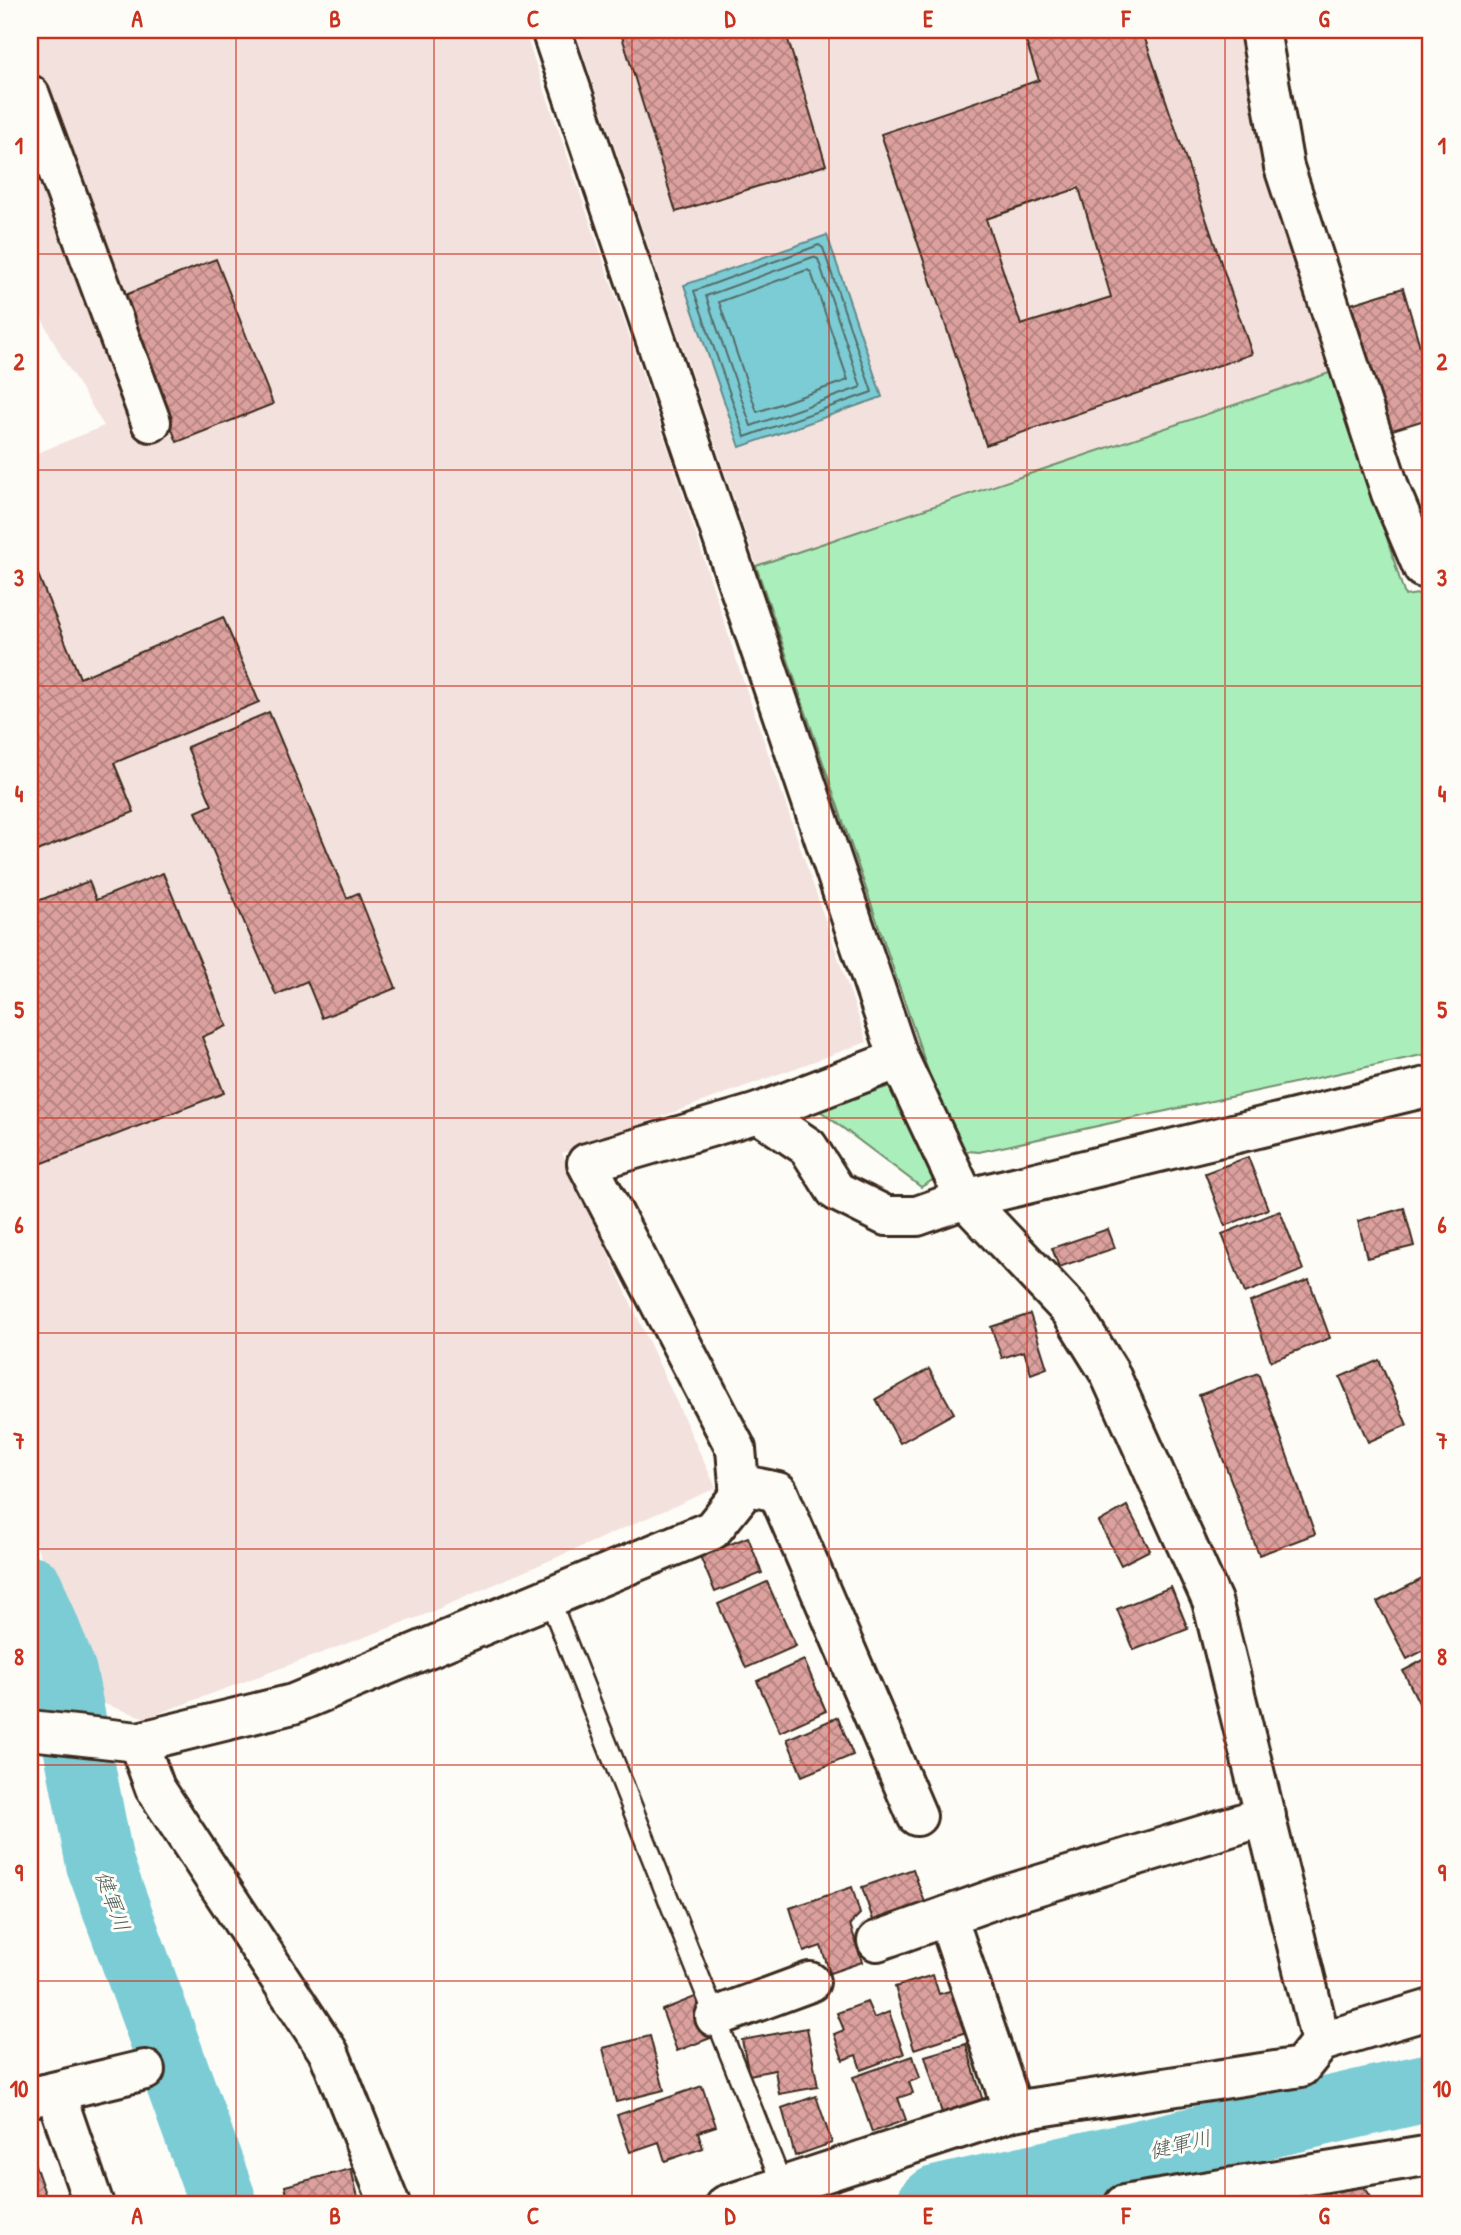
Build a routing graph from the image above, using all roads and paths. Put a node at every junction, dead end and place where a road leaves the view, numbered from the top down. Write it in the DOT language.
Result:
graph roads {
  1 [pos="551,30"];
  2 [pos="1260,30"];
  3 [pos="30,96"];
  4 [pos="151,422"];
  5 [pos="1431,566"];
  6 [pos="900,1059"];
  7 [pos="1431,1086"];
  8 [pos="758,1113"];
  9 [pos="965,1199"];
  10 [pos="738,1484"];
  11 [pos="549,1598"];
  12 [pos="30,1730"];
  13 [pos="138,1742"];
  14 [pos="917,1816"];
  15 [pos="1266,1816"];
  16 [pos="947,1916"];
  17 [pos="877,1941"];
  18 [pos="810,1982"];
  19 [pos="1431,2009"];
  20 [pos="715,2017"];
  21 [pos="1321,2042"];
  22 [pos="145,2070"];
  23 [pos="42,2095"];
  24 [pos="1013,2111"];
  25 [pos="1431,2155"];
  26 [pos="782,2186"];
  27 [pos="94,2205"];
  28 [pos="390,2205"];
  29 [pos="726,2205"];
  30 [pos="1124,2205"];
  1 -- 6 [label="street"];
  2 -- 5 [label="street"];
  3 -- 4 [label="street"];
  6 -- 8 [label="street"];
  6 -- 9 [label="street"];
  7 -- 9 [label="street"];
  8 -- 9 [label="street"];
  8 -- 10 [label="street"];
  9 -- 15 [label="street"];
  10 -- 11 [label="street"];
  10 -- 14 [label="street"];
  11 -- 13 [label="street"];
  11 -- 20 [label="lane"];
  12 -- 13 [label="street"];
  13 -- 28 [label="street"];
  15 -- 16 [label="street"];
  15 -- 21 [label="street"];
  16 -- 17 [label="street"];
  16 -- 24 [label="street"];
  18 -- 20 [label="street"];
  19 -- 21 [label="street"];
  20 -- 26 [label="lane"];
  21 -- 24 [label="street"];
  22 -- 23 [label="street"];
  23 -- 27 [label="street"];
  24 -- 26 [label="street"];
  25 -- 30 [label="street"];
  26 -- 29 [label="street"];
}
